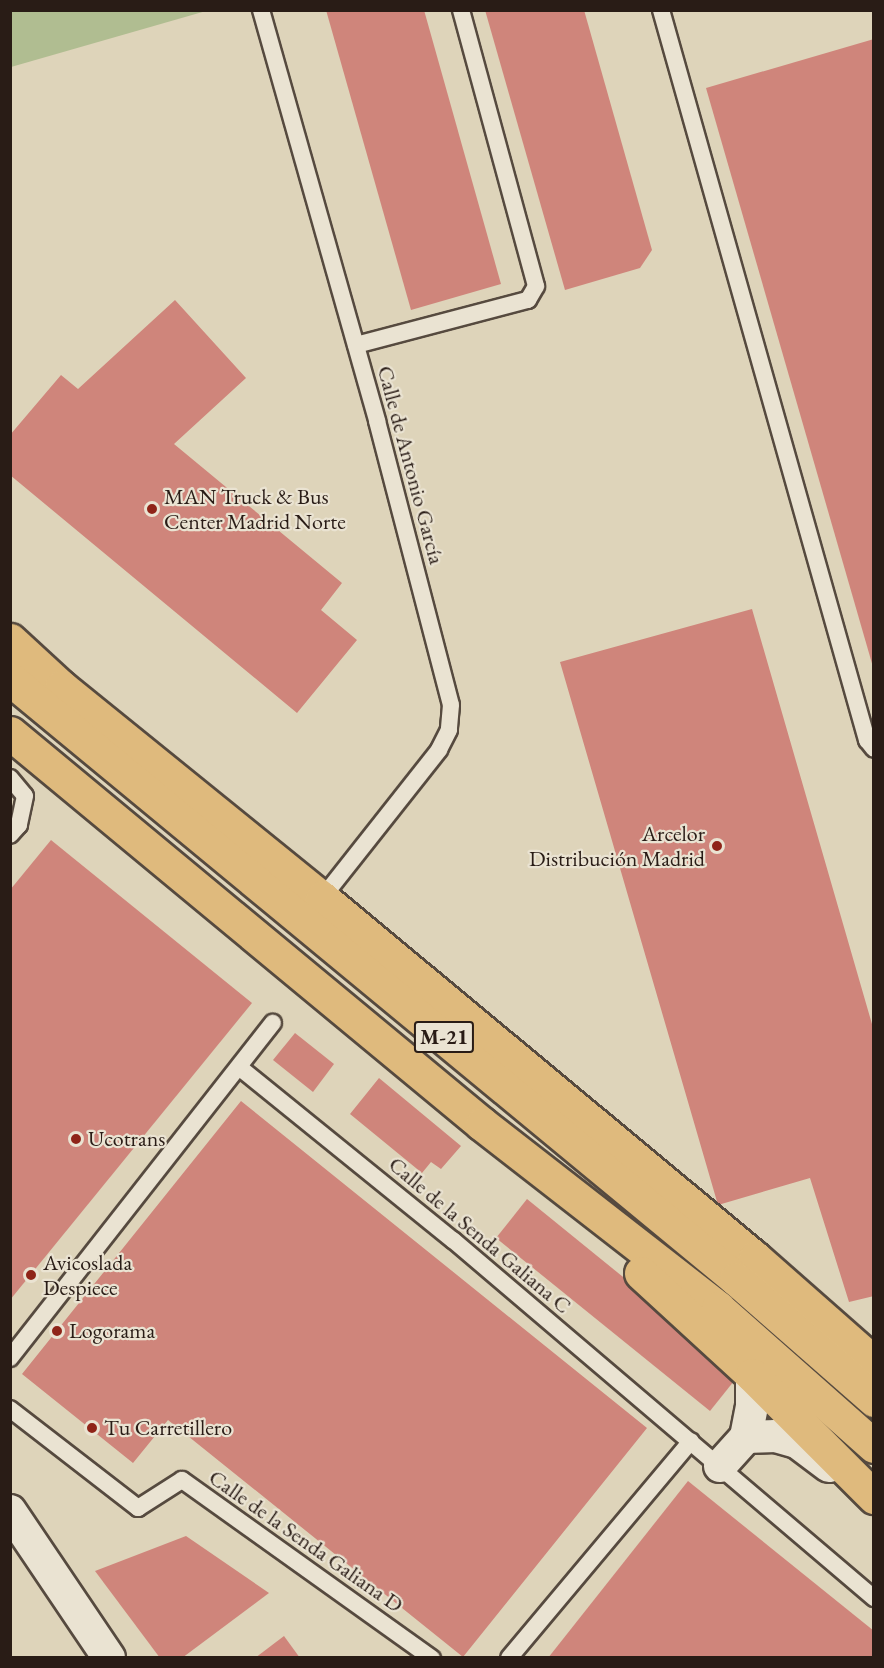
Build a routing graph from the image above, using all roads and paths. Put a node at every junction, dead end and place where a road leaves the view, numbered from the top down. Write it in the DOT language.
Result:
graph roads {
  1 [pos="261,10"];
  2 [pos="461,10"];
  3 [pos="662,11"];
  4 [pos="356,345"];
  5 [pos="10,640"];
  6 [pos="10,679"];
  7 [pos="10,734"];
  8 [pos="873,749"];
  9 [pos="10,778"];
  10 [pos="15,830"];
  11 [pos="322,898"];
  12 [pos="273,1023"];
  13 [pos="239,1067"];
  14 [pos="482,1124"];
  15 [pos="10,1358"];
  16 [pos="873,1363"];
  17 [pos="752,1376"];
  18 [pos="873,1400"];
  19 [pos="10,1409"];
  20 [pos="746,1437"];
  21 [pos="691,1441"];
  22 [pos="873,1446"];
  23 [pos="720,1466"];
  24 [pos="873,1498"];
  25 [pos="10,1511"];
  26 [pos="873,1599"];
  27 [pos="109,1658"];
  28 [pos="432,1658"];
  29 [pos="510,1658"];
  1 -- 4 [label="lane, Calle de Antonio García"];
  2 -- 4 [label="lane"];
  3 -- 8 [label="lane"];
  4 -- 11 [label="lane, Calle de Antonio García"];
  5 -- 11 [label="highway"];
  6 -- 18 [label="highway, M-21"];
  7 -- 14 [label="highway, M-21"];
  9 -- 10 [label="lane"];
  11 -- 16 [label="highway"];
  12 -- 13 [label="lane"];
  13 -- 15 [label="lane"];
  13 -- 21 [label="lane, Calle de la Senda Galiana C"];
  14 -- 17 [label="highway"];
  14 -- 22 [label="highway, M-21"];
  17 -- 20 [label="street"];
  17 -- 24 [label="highway"];
  19 -- 28 [label="lane, Calle de la Senda Galiana D"];
  20 -- 23 [label="street"];
  20 -- 24 [label="street"];
  21 -- 23 [label="lane, Calle de la Senda Galiana C"];
  21 -- 29 [label="lane"];
  23 -- 26 [label="lane, Calle de la Senda Galiana C"];
  25 -- 27 [label="street"];
}
